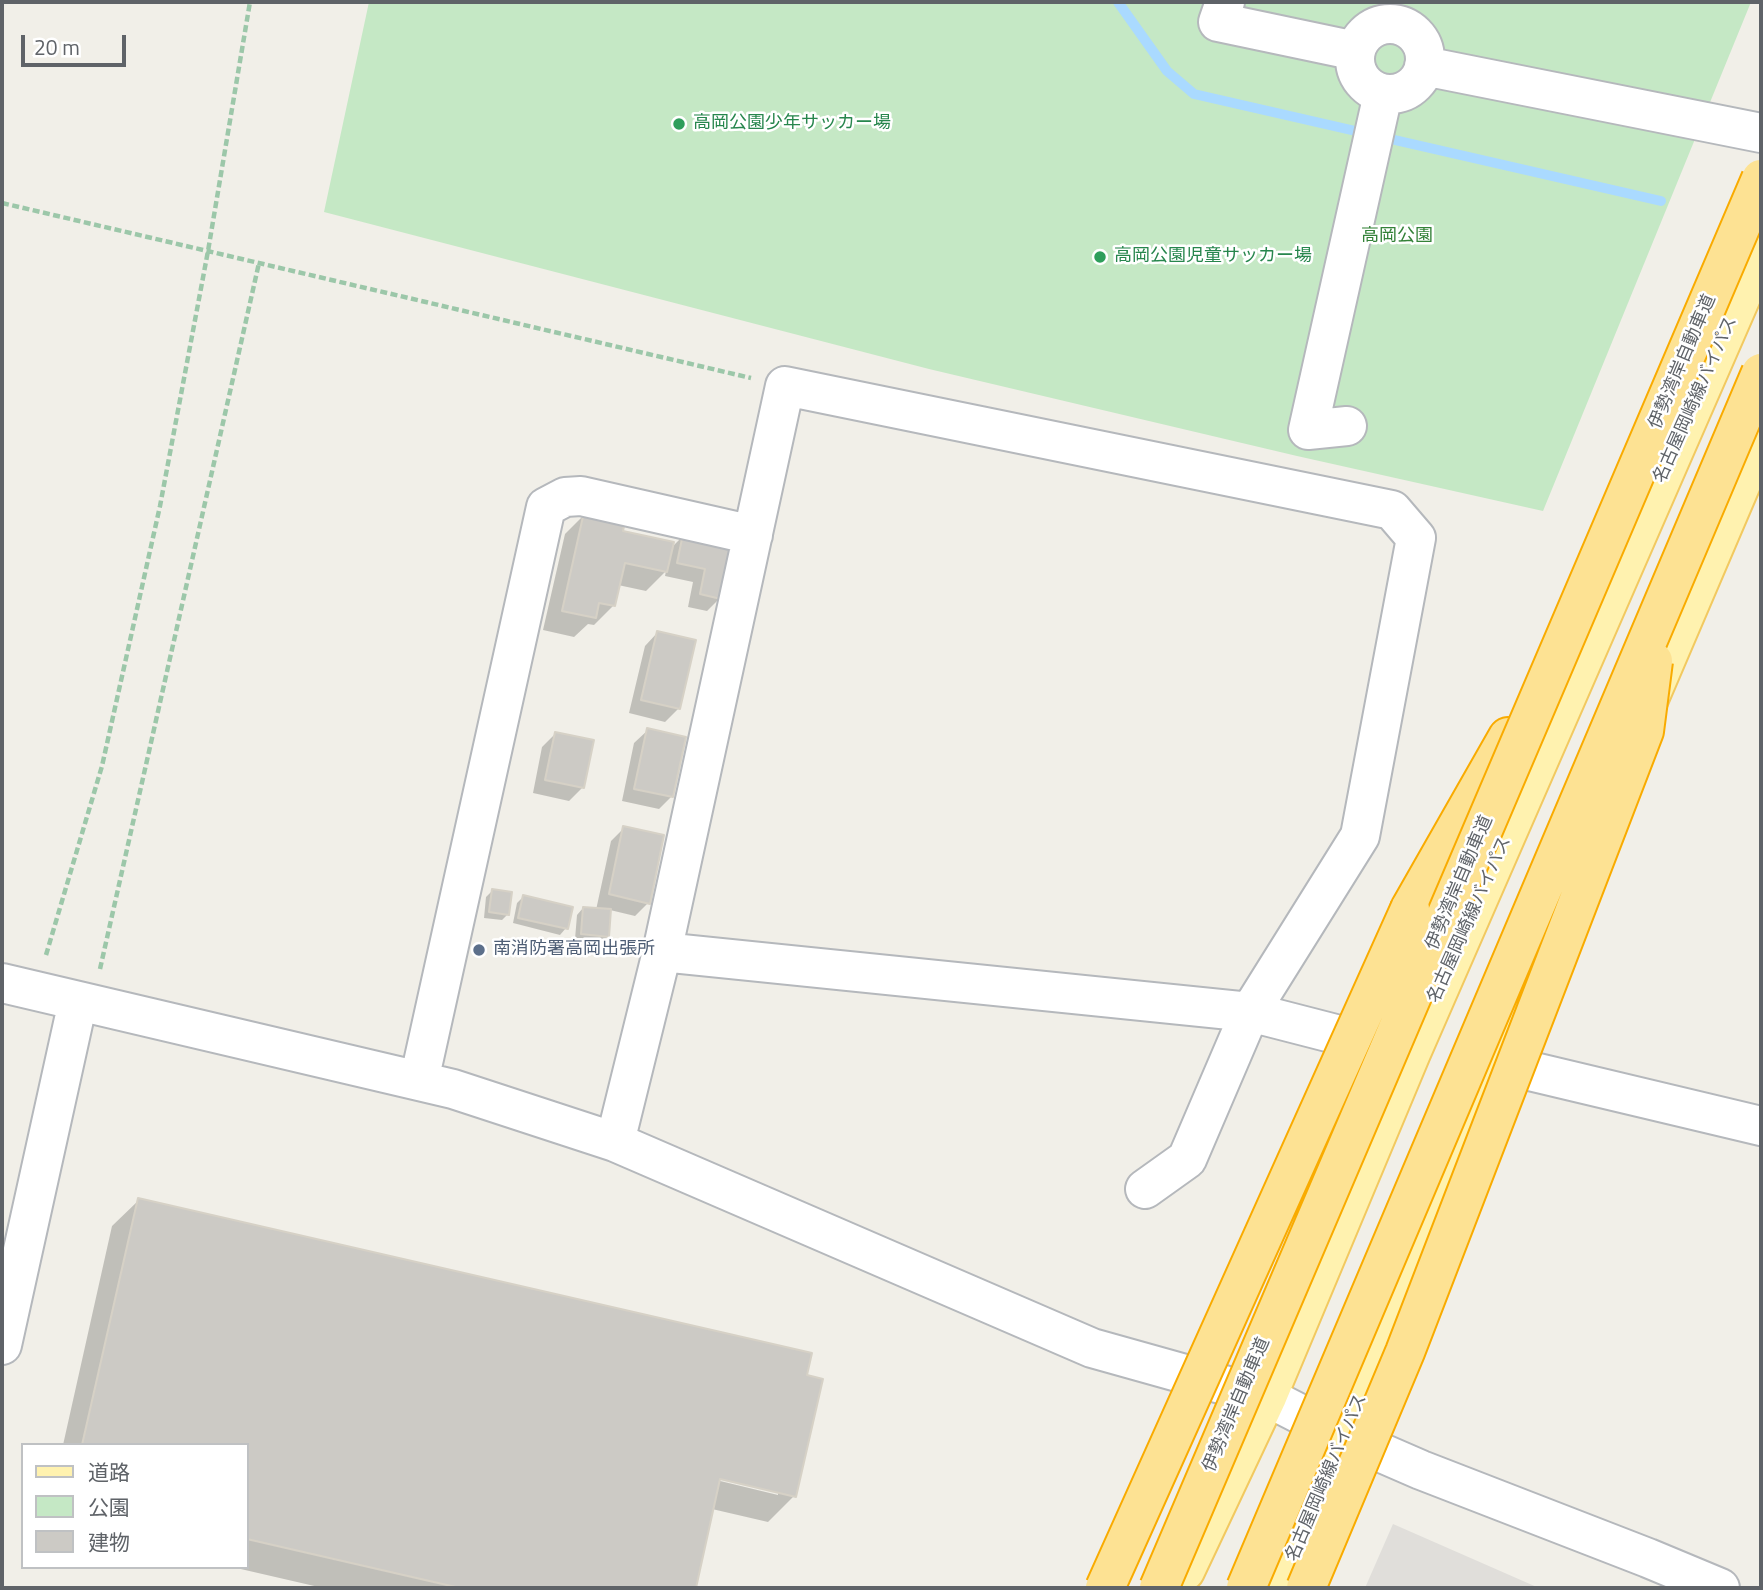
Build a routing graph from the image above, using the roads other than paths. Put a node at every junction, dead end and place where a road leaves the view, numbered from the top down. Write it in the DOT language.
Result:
graph roads {
  1 [pos="1225,2"];
  2 [pos="1356,51"];
  3 [pos="1424,66"];
  4 [pos="1383,94"];
  5 [pos="1761,133"];
  6 [pos="1761,179"];
  7 [pos="1761,251"];
  8 [pos="1761,373"];
  9 [pos="1347,426"];
  10 [pos="1761,437"];
  11 [pos="753,535"];
  12 [pos="1660,610"];
  13 [pos="1564,638"];
  14 [pos="662,952"];
  15 [pos="18,987"];
  16 [pos="85,1002"];
  17 [pos="1250,1012"];
  18 [pos="1411,1053"];
  19 [pos="1492,1062"];
  20 [pos="419,1081"];
  21 [pos="1761,1126"];
  22 [pos="615,1142"];
  23 [pos="1145,1189"];
  24 [pos="2,1345"];
  25 [pos="1267,1397"];
  26 [pos="1345,1437"];
  27 [pos="1105,1588"];
  28 [pos="1159,1588"];
  29 [pos="1177,1588"];
  30 [pos="1246,1588"];
  31 [pos="1280,1588"];
  32 [pos="1306,1588"];
  33 [pos="1720,1588"];
  1 -- 2 [label="street"];
  2 -- 3 [label="street"];
  2 -- 4 [label="street"];
  3 -- 4 [label="street"];
  3 -- 5 [label="street"];
  4 -- 9 [label="street"];
  6 -- 13 [label="highway, 伊勢湾岸自動車道, bridge"];
  7 -- 18 [label="main road, 名古屋岡崎線バイパス"];
  8 -- 12 [label="highway, bridge"];
  10 -- 19 [label="main road, 名古屋岡崎線バイパス"];
  11 -- 14 [label="street"];
  11 -- 17 [label="street"];
  11 -- 20 [label="street"];
  12 -- 30 [label="highway, bridge"];
  12 -- 32 [label="highway, bridge"];
  13 -- 27 [label="highway, bridge"];
  13 -- 28 [label="highway, 伊勢湾岸自動車道, bridge"];
  14 -- 17 [label="street"];
  14 -- 22 [label="street"];
  15 -- 16 [label="street"];
  16 -- 20 [label="street"];
  16 -- 24 [label="street"];
  17 -- 18 [label="street"];
  17 -- 23 [label="street"];
  18 -- 25 [label="main road, 名古屋岡崎線バイパス"];
  19 -- 21 [label="street"];
  19 -- 26 [label="main road, 名古屋岡崎線バイパス"];
  20 -- 22 [label="street"];
  22 -- 25 [label="street"];
  25 -- 26 [label="street"];
  25 -- 29 [label="main road, 名古屋岡崎線バイパス"];
  26 -- 31 [label="main road, 名古屋岡崎線バイパス"];
  26 -- 33 [label="street"];
}
